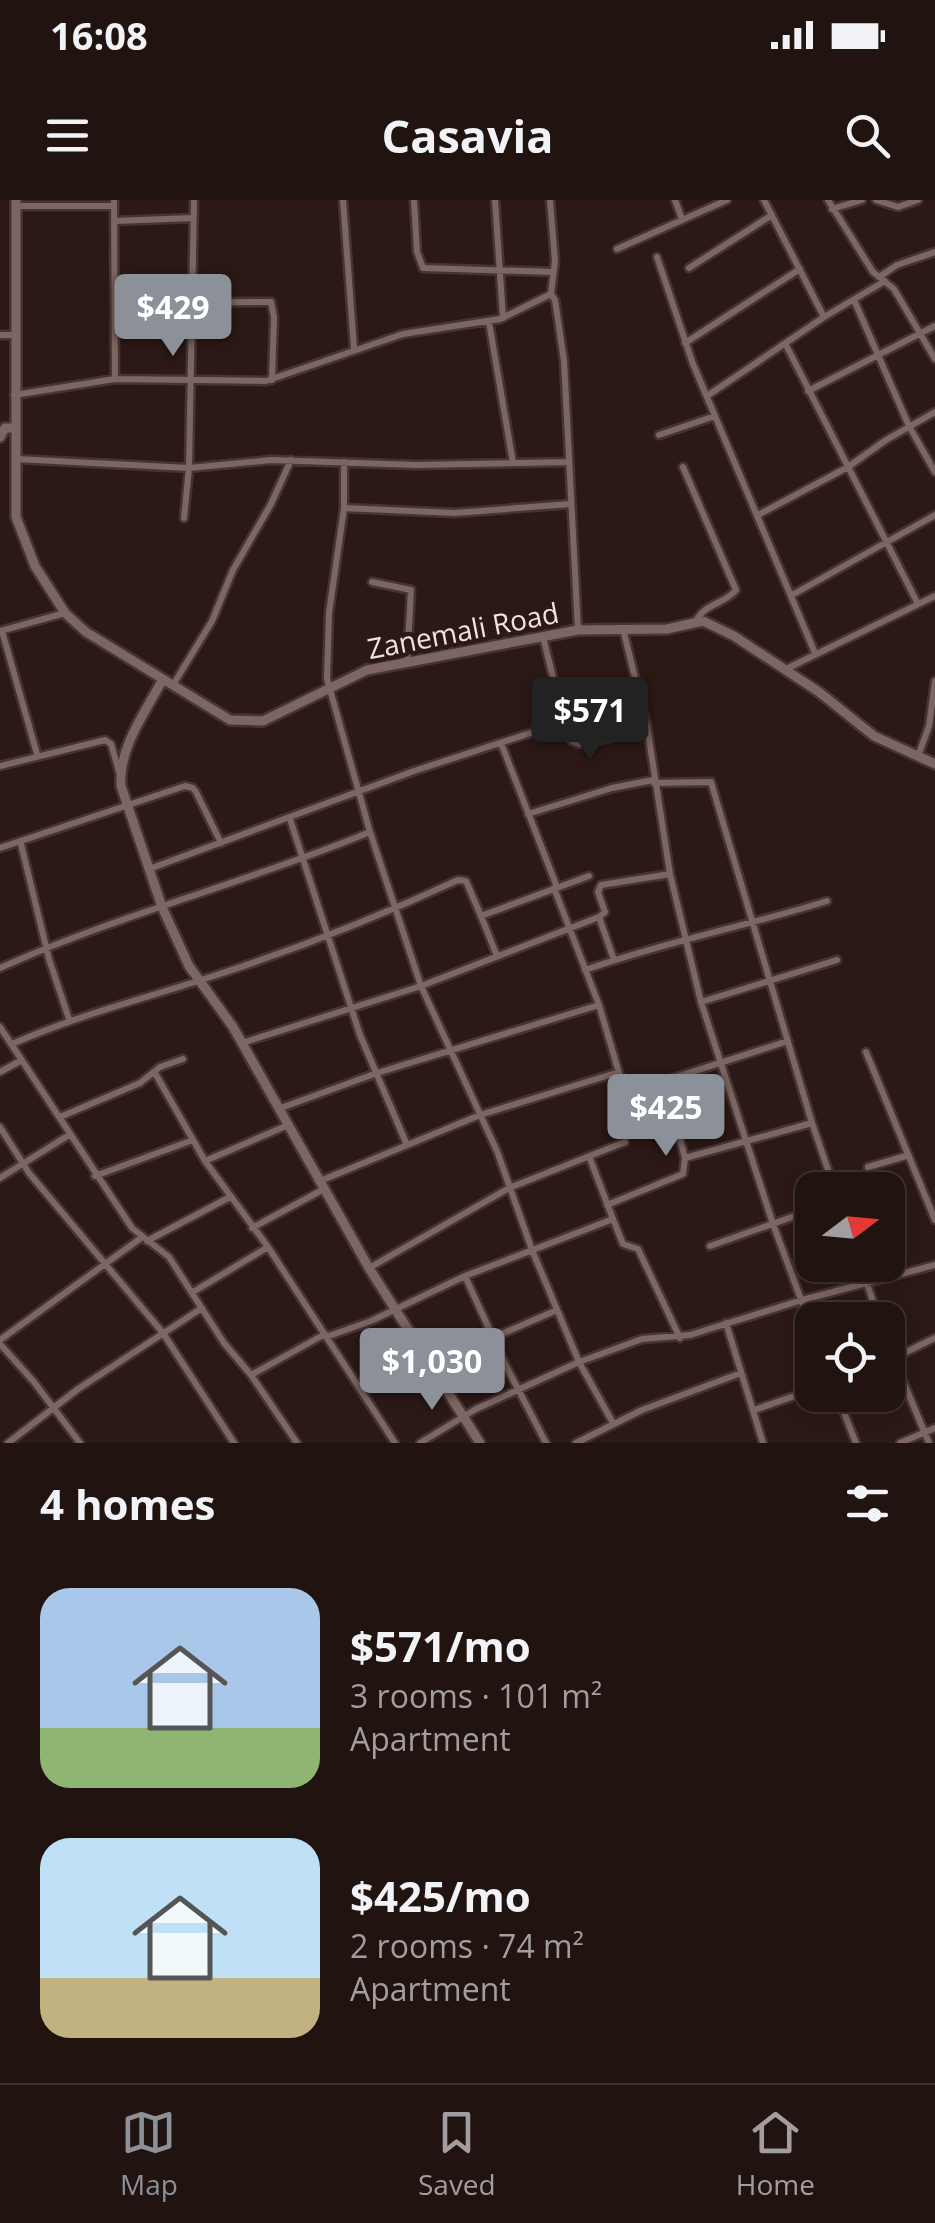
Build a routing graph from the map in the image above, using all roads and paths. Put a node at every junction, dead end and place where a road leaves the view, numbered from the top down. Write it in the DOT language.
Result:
graph roads {
  1 [pos="194,200"];
  2 [pos="343,200"];
  3 [pos="414,200"];
  4 [pos="495,200"];
  5 [pos="550,200"];
  6 [pos="675,200"];
  7 [pos="726,200"];
  8 [pos="764,200"];
  9 [pos="828,200"];
  10 [pos="862,200"];
  11 [pos="876,200"];
  12 [pos="918,200"];
  13 [pos="16,203"];
  14 [pos="114,203"];
  15 [pos="832,209"];
  16 [pos="772,215"];
  17 [pos="194,218"];
  18 [pos="682,219"];
  19 [pos="115,221"];
  20 [pos="617,249"];
  21 [pos="935,252"];
  22 [pos="656,257"];
  23 [pos="689,268"];
  24 [pos="800,268"];
  25 [pos="500,270"];
  26 [pos="553,272"];
  27 [pos="882,279"];
  28 [pos="551,294"];
  29 [pos="854,300"];
  30 [pos="194,302"];
  31 [pos="116,304"];
  32 [pos="824,317"];
  33 [pos="503,318"];
  34 [pos="489,322"];
  35 [pos="935,326"];
  36 [pos="920,332"];
  37 [pos="0,335"];
  38 [pos="15,336"];
  39 [pos="685,343"];
  40 [pos="786,345"];
  41 [pos="354,348"];
  42 [pos="877,353"];
  43 [pos="935,359"];
  44 [pos="116,379"];
  45 [pos="272,380"];
  46 [pos="190,381"];
  47 [pos="808,391"];
  48 [pos="14,395"];
  49 [pos="707,396"];
  50 [pos="935,412"];
  51 [pos="715,416"];
  52 [pos="909,426"];
  53 [pos="5,430"];
  54 [pos="659,435"];
  55 [pos="14,459"];
  56 [pos="291,460"];
  57 [pos="344,462"];
  58 [pos="568,462"];
  59 [pos="514,463"];
  60 [pos="683,467"];
  61 [pos="848,467"];
  62 [pos="189,468"];
  63 [pos="935,472"];
  64 [pos="570,504"];
  65 [pos="344,508"];
  66 [pos="758,515"];
  67 [pos="935,515"];
  68 [pos="184,518"];
  69 [pos="884,543"];
  70 [pos="372,582"];
  71 [pos="792,595"];
  72 [pos="935,596"];
  73 [pos="917,602"];
  74 [pos="65,614"];
  75 [pos="696,620"];
  76 [pos="578,630"];
  77 [pos="623,630"];
  78 [pos="1,631"];
  79 [pos="543,636"];
  80 [pos="815,653"];
  81 [pos="408,663"];
  82 [pos="784,670"];
  83 [pos="162,679"];
  84 [pos="935,680"];
  85 [pos="173,685"];
  86 [pos="331,686"];
  87 [pos="564,722"];
  88 [pos="646,730"];
  89 [pos="500,742"];
  90 [pos="38,755"];
  91 [pos="918,756"];
  92 [pos="935,764"];
  93 [pos="0,766"];
  94 [pos="120,775"];
  95 [pos="654,782"];
  96 [pos="360,792"];
  97 [pos="129,807"];
  98 [pos="528,814"];
  99 [pos="290,819"];
  100 [pos="370,832"];
  101 [pos="221,843"];
  102 [pos="21,844"];
  103 [pos="0,848"];
  104 [pos="304,859"];
  105 [pos="148,869"];
  106 [pos="670,874"];
  107 [pos="589,876"];
  108 [pos="556,888"];
  109 [pos="827,901"];
  110 [pos="162,907"];
  111 [pos="394,910"];
  112 [pos="481,916"];
  113 [pos="599,917"];
  114 [pos="753,924"];
  115 [pos="570,928"];
  116 [pos="329,937"];
  117 [pos="686,941"];
  118 [pos="47,950"];
  119 [pos="496,956"];
  120 [pos="614,960"];
  121 [pos="836,960"];
  122 [pos="0,968"];
  123 [pos="584,970"];
  124 [pos="198,981"];
  125 [pos="770,982"];
  126 [pos="421,986"];
  127 [pos="701,1002"];
  128 [pos="599,1006"];
  129 [pos="352,1010"];
  130 [pos="68,1020"];
  131 [pos="0,1027"];
  132 [pos="788,1041"];
  133 [pos="12,1044"];
  134 [pos="242,1044"];
  135 [pos="866,1052"];
  136 [pos="450,1053"];
  137 [pos="183,1059"];
  138 [pos="22,1060"];
  139 [pos="722,1062"];
  140 [pos="0,1072"];
  141 [pos="619,1072"];
  142 [pos="155,1073"];
  143 [pos="376,1073"];
  144 [pos="664,1081"];
  145 [pos="277,1110"];
  146 [pos="480,1115"];
  147 [pos="60,1117"];
  148 [pos="812,1123"];
  149 [pos="286,1126"];
  150 [pos="0,1127"];
  151 [pos="69,1134"];
  152 [pos="193,1140"];
  153 [pos="746,1141"];
  154 [pos="625,1142"];
  155 [pos="408,1145"];
  156 [pos="590,1156"];
  157 [pos="906,1156"];
  158 [pos="684,1158"];
  159 [pos="206,1161"];
  160 [pos="22,1164"];
  161 [pos="829,1172"];
  162 [pos="868,1172"];
  163 [pos="96,1176"];
  164 [pos="0,1178"];
  165 [pos="322,1186"];
  166 [pos="510,1188"];
  167 [pos="230,1198"];
  168 [pos="608,1205"];
  169 [pos="795,1216"];
  170 [pos="613,1219"];
  171 [pos="935,1220"];
  172 [pos="772,1224"];
  173 [pos="252,1228"];
  174 [pos="144,1240"];
  175 [pos="710,1246"];
  176 [pos="268,1248"];
  177 [pos="532,1250"];
  178 [pos="106,1264"];
  179 [pos="935,1265"];
  180 [pos="369,1268"];
  181 [pos="465,1276"];
  182 [pos="868,1283"];
  183 [pos="192,1292"];
  184 [pos="802,1300"];
  185 [pos="874,1302"];
  186 [pos="202,1308"];
  187 [pos="394,1309"];
  188 [pos="557,1310"];
  189 [pos="726,1323"];
  190 [pos="162,1333"];
  191 [pos="326,1335"];
  192 [pos="680,1338"];
  193 [pos="935,1338"];
  194 [pos="492,1339"];
  195 [pos="0,1342"];
  196 [pos="905,1353"];
  197 [pos="579,1362"];
  198 [pos="430,1365"];
  199 [pos="740,1373"];
  200 [pos="251,1375"];
  201 [pos="519,1392"];
  202 [pos="905,1392"];
  203 [pos="795,1396"];
  204 [pos="54,1408"];
  205 [pos="754,1410"];
  206 [pos="843,1412"];
  207 [pos="463,1416"];
  208 [pos="613,1424"];
  209 [pos="935,1428"];
  210 [pos="924,1432"];
  211 [pos="588,1440"];
  212 [pos="8,1443"];
  213 [pos="80,1443"];
  214 [pos="234,1443"];
  215 [pos="296,1443"];
  216 [pos="394,1443"];
  217 [pos="420,1443"];
  218 [pos="480,1443"];
  219 [pos="546,1443"];
  220 [pos="576,1443"];
  221 [pos="763,1443"];
  222 [pos="856,1443"];
  223 [pos="900,1443"];
  224 [pos="929,1443"];
  1 -- 17 [label="street"];
  2 -- 41 [label="street"];
  3 -- 25 [label="street"];
  4 -- 25 [label="street"];
  5 -- 26 [label="street"];
  6 -- 18 [label="street"];
  7 -- 18 [label="street"];
  8 -- 16 [label="street"];
  9 -- 15 [label="street"];
  10 -- 15 [label="street"];
  11 -- 12 [label="street"];
  13 -- 14 [label="street"];
  13 -- 38 [label="street, Zanemali Road"];
  14 -- 19 [label="street"];
  15 -- 27 [label="street"];
  16 -- 23 [label="street"];
  16 -- 24 [label="street"];
  17 -- 19 [label="street"];
  17 -- 30 [label="street"];
  18 -- 20 [label="street"];
  19 -- 31 [label="street"];
  21 -- 27 [label="street"];
  22 -- 39 [label="street"];
  24 -- 32 [label="street"];
  24 -- 39 [label="street"];
  25 -- 26 [label="street"];
  25 -- 33 [label="street"];
  26 -- 28 [label="street"];
  27 -- 29 [label="street"];
  27 -- 36 [label="street"];
  28 -- 33 [label="street"];
  28 -- 58 [label="street"];
  29 -- 32 [label="street"];
  29 -- 42 [label="street"];
  30 -- 31 [label="street"];
  30 -- 45 [label="street"];
  30 -- 46 [label="street"];
  31 -- 44 [label="street"];
  32 -- 40 [label="street"];
  33 -- 34 [label="street"];
  34 -- 41 [label="street"];
  34 -- 59 [label="street"];
  35 -- 36 [label="street"];
  36 -- 42 [label="street"];
  36 -- 43 [label="street"];
  37 -- 38 [label="street"];
  38 -- 48 [label="street, Zanemali Road"];
  39 -- 49 [label="street"];
  40 -- 47 [label="street"];
  40 -- 49 [label="street"];
  41 -- 45 [label="street"];
  42 -- 47 [label="street"];
  42 -- 52 [label="street"];
  44 -- 46 [label="street"];
  44 -- 48 [label="street"];
  45 -- 46 [label="street"];
  46 -- 62 [label="street"];
  47 -- 61 [label="street"];
  48 -- 53 [label="street, Zanemali Road"];
  49 -- 51 [label="street"];
  50 -- 52 [label="street"];
  51 -- 54 [label="street"];
  51 -- 66 [label="street"];
  52 -- 61 [label="street"];
  52 -- 63 [label="street"];
  53 -- 55 [label="street, Zanemali Road"];
  55 -- 62 [label="street"];
  55 -- 74 [label="street, Zanemali Road"];
  56 -- 57 [label="street"];
  56 -- 62 [label="street"];
  56 -- 85 [label="street"];
  57 -- 59 [label="street"];
  57 -- 65 [label="street"];
  58 -- 59 [label="street"];
  58 -- 64 [label="street"];
  60 -- 75 [label="street"];
  61 -- 66 [label="street"];
  61 -- 69 [label="street"];
  62 -- 68 [label="street"];
  64 -- 65 [label="street"];
  64 -- 76 [label="street"];
  65 -- 86 [label="street"];
  66 -- 71 [label="street"];
  67 -- 69 [label="street"];
  69 -- 71 [label="street"];
  69 -- 73 [label="street"];
  70 -- 81 [label="street"];
  71 -- 80 [label="street"];
  72 -- 73 [label="street"];
  73 -- 80 [label="street"];
  74 -- 78 [label="street"];
  74 -- 83 [label="street, Zanemali Road"];
  75 -- 77 [label="street, Zanemali Road"];
  75 -- 82 [label="street"];
  76 -- 77 [label="street, Zanemali Road"];
  76 -- 79 [label="street, Zanemali Road"];
  77 -- 88 [label="street"];
  78 -- 90 [label="street"];
  79 -- 81 [label="street, Zanemali Road"];
  79 -- 87 [label="street"];
  80 -- 82 [label="street"];
  81 -- 86 [label="street, Zanemali Road"];
  82 -- 91 [label="street"];
  83 -- 85 [label="street, Zanemali Road"];
  83 -- 94 [label="street"];
  84 -- 91 [label="street"];
  85 -- 86 [label="street, Zanemali Road"];
  86 -- 96 [label="street"];
  87 -- 88 [label="street"];
  87 -- 89 [label="street"];
  88 -- 95 [label="street"];
  89 -- 96 [label="street"];
  89 -- 98 [label="street"];
  90 -- 93 [label="street"];
  90 -- 94 [label="street"];
  91 -- 92 [label="street"];
  94 -- 97 [label="street"];
  95 -- 98 [label="street"];
  95 -- 106 [label="street"];
  95 -- 114 [label="street"];
  96 -- 99 [label="street"];
  96 -- 100 [label="street"];
  97 -- 101 [label="street"];
  97 -- 102 [label="street"];
  97 -- 105 [label="street"];
  98 -- 108 [label="street"];
  99 -- 101 [label="street"];
  99 -- 104 [label="street"];
  100 -- 104 [label="street"];
  100 -- 111 [label="street"];
  101 -- 105 [label="street"];
  102 -- 103 [label="street"];
  102 -- 118 [label="street"];
  104 -- 110 [label="street"];
  104 -- 116 [label="street"];
  105 -- 110 [label="street"];
  106 -- 113 [label="street"];
  106 -- 117 [label="street"];
  107 -- 108 [label="street"];
  108 -- 112 [label="street"];
  108 -- 115 [label="street"];
  109 -- 114 [label="street"];
  110 -- 118 [label="street"];
  110 -- 124 [label="street"];
  111 -- 112 [label="street"];
  111 -- 116 [label="street"];
  111 -- 126 [label="street"];
  112 -- 119 [label="street"];
  113 -- 115 [label="street"];
  113 -- 120 [label="street"];
  114 -- 117 [label="street"];
  114 -- 125 [label="street"];
  115 -- 119 [label="street"];
  115 -- 123 [label="street"];
  116 -- 124 [label="street"];
  116 -- 129 [label="street"];
  117 -- 120 [label="street"];
  117 -- 127 [label="street"];
  118 -- 122 [label="street"];
  118 -- 130 [label="street"];
  119 -- 126 [label="street"];
  120 -- 123 [label="street"];
  121 -- 125 [label="street"];
  123 -- 128 [label="street"];
  124 -- 130 [label="street"];
  124 -- 134 [label="street"];
  125 -- 127 [label="street"];
  125 -- 132 [label="street"];
  126 -- 129 [label="street"];
  126 -- 136 [label="street"];
  127 -- 139 [label="street"];
  128 -- 136 [label="street"];
  128 -- 141 [label="street"];
  129 -- 134 [label="street"];
  129 -- 143 [label="street"];
  130 -- 133 [label="street"];
  131 -- 133 [label="street"];
  132 -- 139 [label="street"];
  132 -- 148 [label="street"];
  133 -- 138 [label="street"];
  134 -- 145 [label="street"];
  135 -- 157 [label="street"];
  136 -- 143 [label="street"];
  136 -- 146 [label="street"];
  137 -- 142 [label="street"];
  138 -- 140 [label="street"];
  138 -- 147 [label="street"];
  139 -- 144 [label="street"];
  139 -- 153 [label="street"];
  141 -- 144 [label="street"];
  141 -- 146 [label="street"];
  142 -- 147 [label="street"];
  142 -- 152 [label="street"];
  143 -- 145 [label="street"];
  143 -- 155 [label="street"];
  144 -- 158 [label="street"];
  145 -- 149 [label="street"];
  146 -- 155 [label="street"];
  146 -- 166 [label="street"];
  147 -- 151 [label="street"];
  148 -- 153 [label="street"];
  148 -- 161 [label="street"];
  149 -- 159 [label="street"];
  149 -- 165 [label="street"];
  150 -- 160 [label="street"];
  151 -- 160 [label="street"];
  151 -- 163 [label="street"];
  152 -- 159 [label="street"];
  152 -- 163 [label="street"];
  153 -- 158 [label="street"];
  153 -- 172 [label="street"];
  154 -- 156 [label="street"];
  155 -- 165 [label="street"];
  156 -- 166 [label="street"];
  156 -- 168 [label="street"];
  157 -- 162 [label="street"];
  157 -- 171 [label="street"];
  158 -- 168 [label="street"];
  159 -- 167 [label="street"];
  160 -- 164 [label="street"];
  160 -- 178 [label="street"];
  163 -- 174 [label="street"];
  165 -- 173 [label="street"];
  165 -- 180 [label="street"];
  166 -- 177 [label="street"];
  166 -- 180 [label="street"];
  167 -- 173 [label="street"];
  167 -- 174 [label="street"];
  168 -- 170 [label="street"];
  169 -- 172 [label="street"];
  170 -- 177 [label="street"];
  170 -- 192 [label="street"];
  172 -- 175 [label="street"];
  172 -- 184 [label="street"];
  173 -- 176 [label="street"];
  174 -- 178 [label="street"];
  174 -- 183 [label="street"];
  176 -- 183 [label="street"];
  176 -- 191 [label="street"];
  177 -- 181 [label="street"];
  177 -- 188 [label="street"];
  178 -- 190 [label="street"];
  178 -- 195 [label="street"];
  179 -- 182 [label="street"];
  180 -- 187 [label="street"];
  181 -- 187 [label="street"];
  181 -- 194 [label="street"];
  182 -- 184 [label="street"];
  182 -- 185 [label="street"];
  183 -- 186 [label="street"];
  184 -- 189 [label="street"];
  186 -- 190 [label="street"];
  186 -- 200 [label="street"];
  187 -- 191 [label="street"];
  187 -- 198 [label="street"];
  188 -- 194 [label="street"];
  188 -- 197 [label="street"];
  189 -- 192 [label="street"];
  189 -- 199 [label="street"];
  190 -- 204 [label="street"];
  190 -- 214 [label="street"];
  191 -- 200 [label="street"];
  191 -- 216 [label="street"];
  192 -- 197 [label="street"];
  193 -- 196 [label="street"];
  194 -- 198 [label="street"];
  194 -- 201 [label="street"];
  195 -- 204 [label="street"];
  197 -- 201 [label="street"];
  197 -- 208 [label="street"];
  198 -- 207 [label="street"];
  199 -- 205 [label="street"];
  199 -- 208 [label="street"];
  200 -- 215 [label="street"];
  201 -- 207 [label="street"];
  201 -- 219 [label="street"];
  202 -- 210 [label="street"];
  203 -- 205 [label="street"];
  204 -- 212 [label="street"];
  204 -- 213 [label="street"];
  205 -- 221 [label="street"];
  206 -- 222 [label="street"];
  207 -- 217 [label="street"];
  207 -- 218 [label="street"];
  208 -- 211 [label="street"];
  209 -- 210 [label="street"];
  210 -- 223 [label="street"];
  210 -- 224 [label="street"];
  211 -- 220 [label="street"];
}
